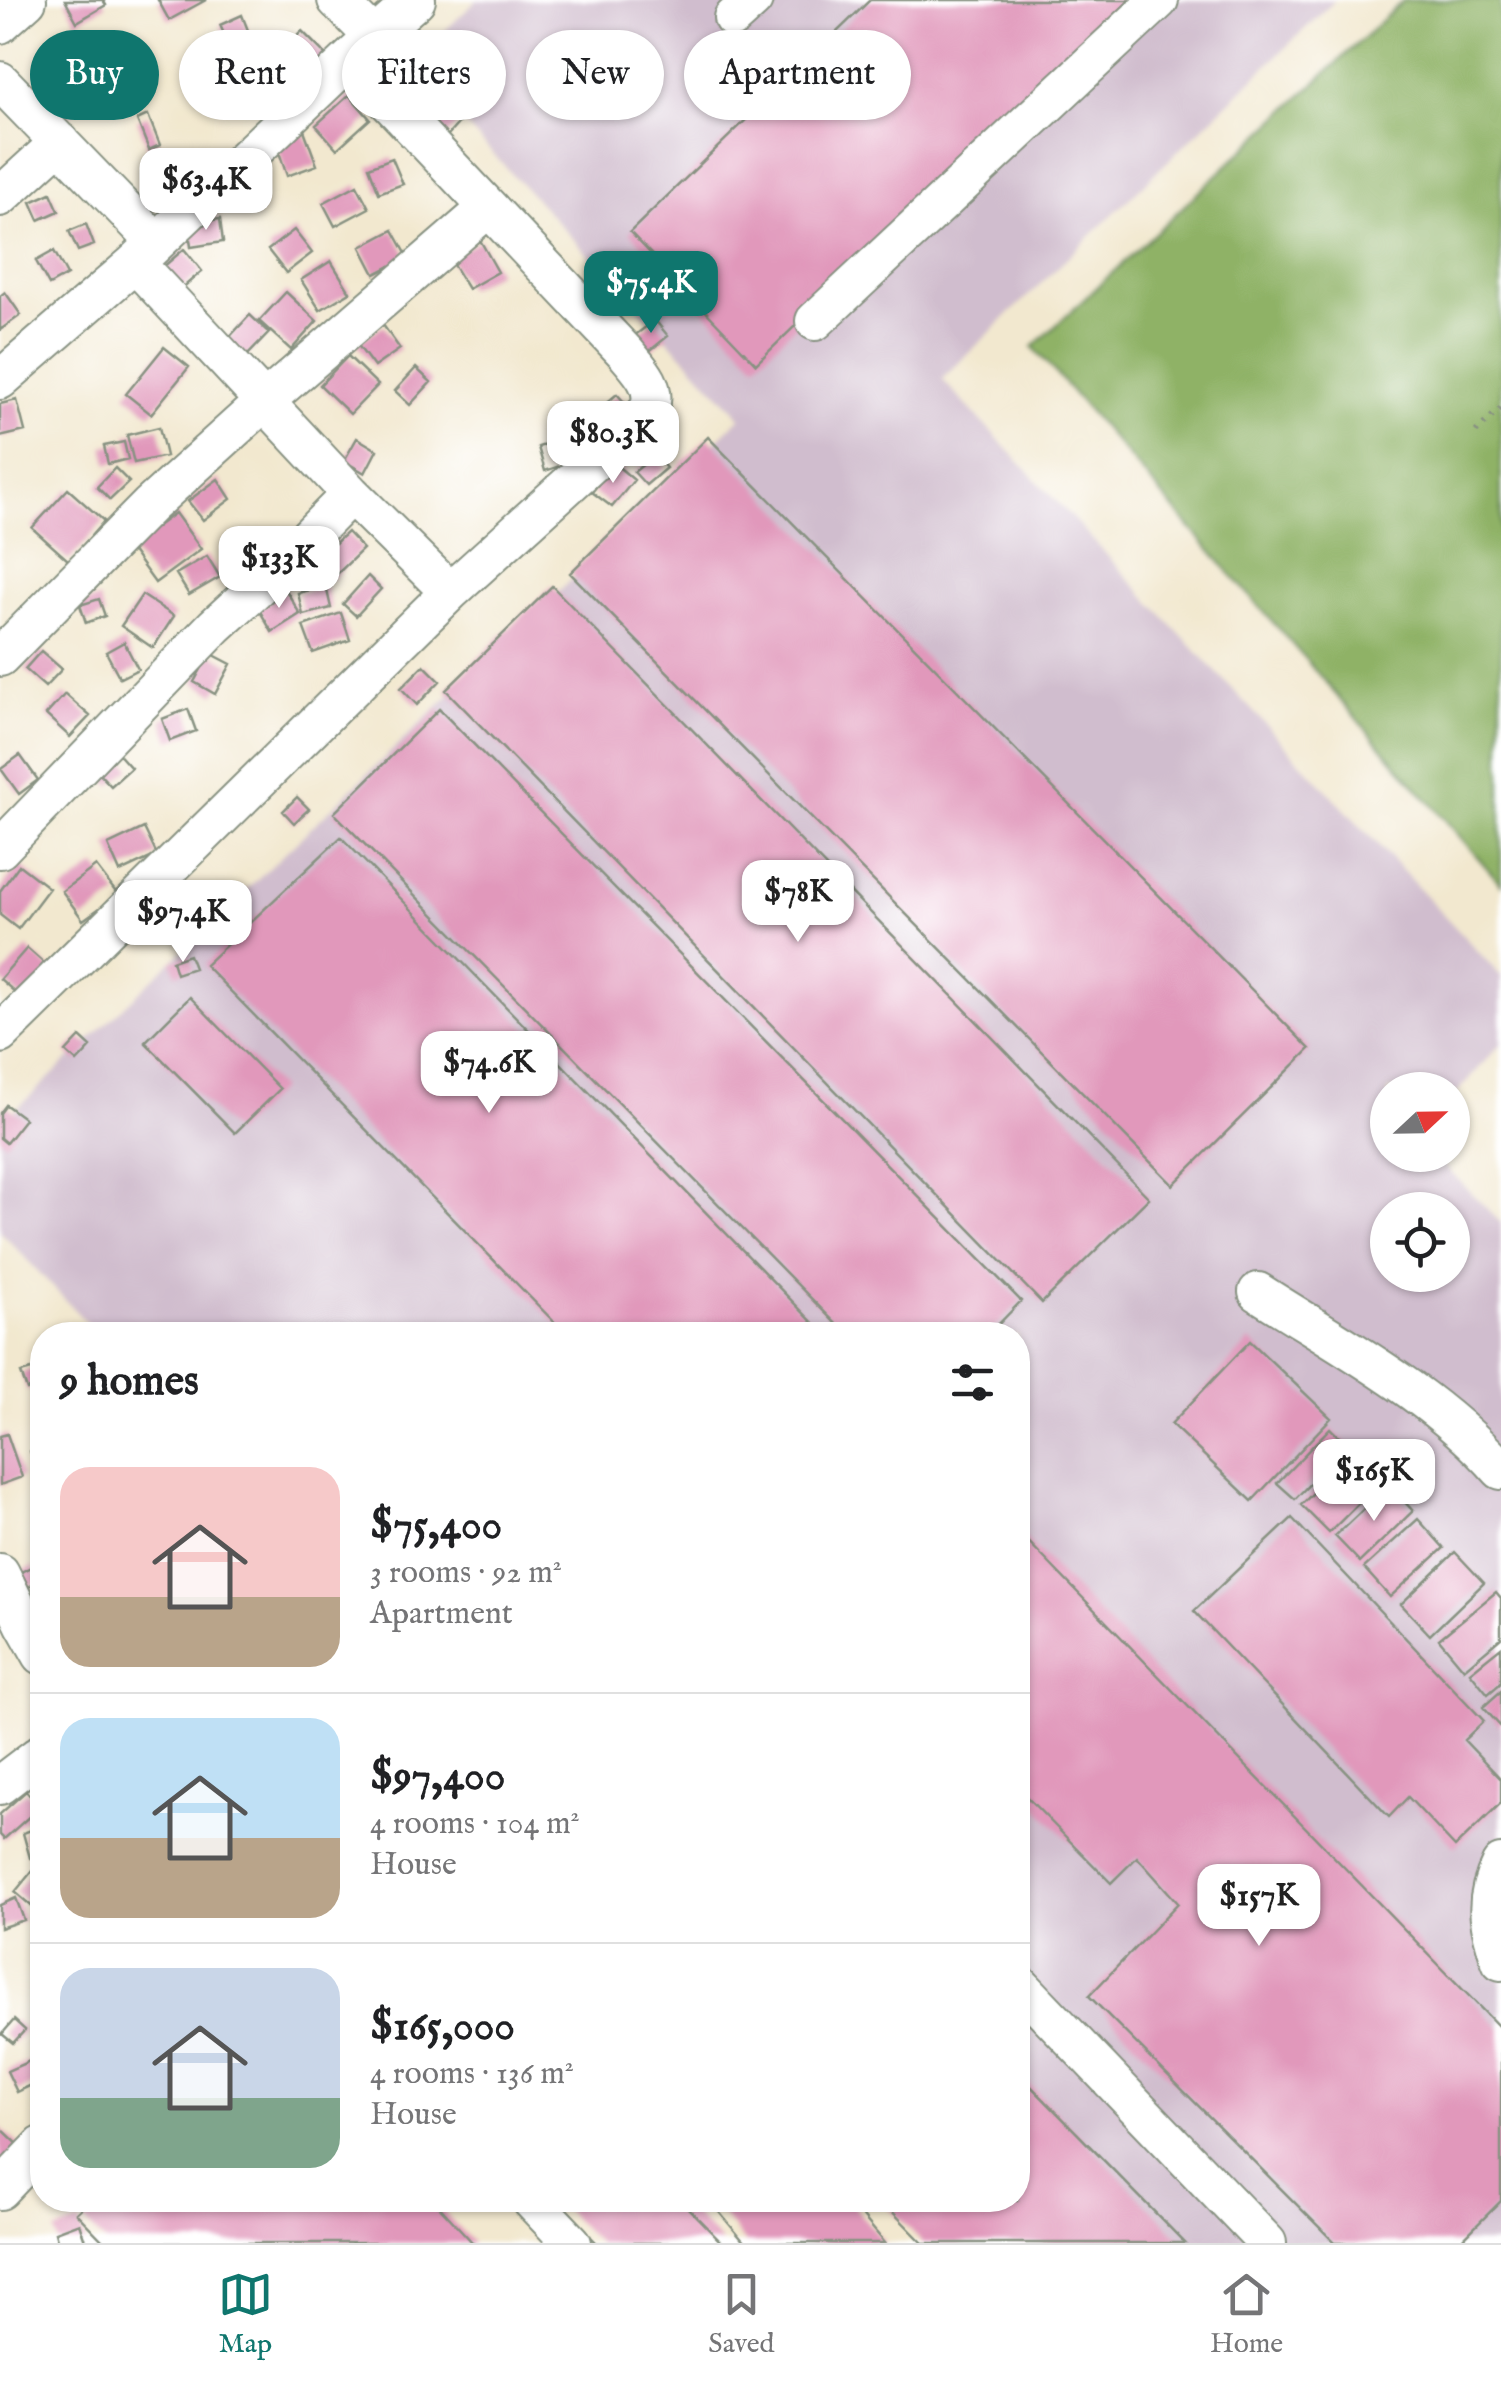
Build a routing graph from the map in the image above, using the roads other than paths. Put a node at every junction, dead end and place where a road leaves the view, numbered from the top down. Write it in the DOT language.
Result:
graph roads {
  1 [pos="27,0"];
  2 [pos="337,0"];
  3 [pos="416,0"];
  4 [pos="1159,0"];
  5 [pos="0,24"];
  6 [pos="353,30"];
  7 [pos="382,30"];
  8 [pos="342,67"];
  9 [pos="0,81"];
  10 [pos="419,120"];
  11 [pos="60,142"];
  12 [pos="0,198"];
  13 [pos="488,208"];
  14 [pos="145,252"];
  15 [pos="815,321"];
  16 [pos="0,380"];
  17 [pos="265,401"];
  18 [pos="351,494"];
  19 [pos="450,592"];
  20 [pos="0,657"];
  21 [pos="0,849"];
  22 [pos="0,1034"];
  23 [pos="1258,1292"];
  24 [pos="1501,1470"];
  25 [pos="0,1573"];
  26 [pos="30,1633"];
  27 [pos="30,1762"];
  28 [pos="0,1786"];
  29 [pos="1501,1864"];
  30 [pos="1501,1960"];
  31 [pos="1030,1995"];
  32 [pos="30,2159"];
  33 [pos="0,2190"];
  34 [pos="542,2212"];
  35 [pos="572,2243"];
  36 [pos="1267,2243"];
  1 -- 5 [label="street"];
  2 -- 6 [label="street"];
  3 -- 7 [label="street"];
  4 -- 15 [label="street"];
  8 -- 14 [label="street"];
  9 -- 11 [label="street"];
  10 -- 13 [label="street"];
  11 -- 12 [label="street"];
  11 -- 14 [label="street"];
  13 -- 17 [label="street"];
  13 -- 19 [label="street"];
  14 -- 16 [label="street"];
  14 -- 17 [label="street"];
  17 -- 18 [label="street"];
  17 -- 20 [label="street"];
  18 -- 19 [label="street"];
  18 -- 21 [label="street"];
  19 -- 22 [label="street"];
  23 -- 24 [label="street"];
  25 -- 26 [label="street"];
  27 -- 28 [label="street"];
  29 -- 30 [label="street"];
  31 -- 36 [label="street"];
  32 -- 33 [label="street"];
  34 -- 35 [label="street"];
}
